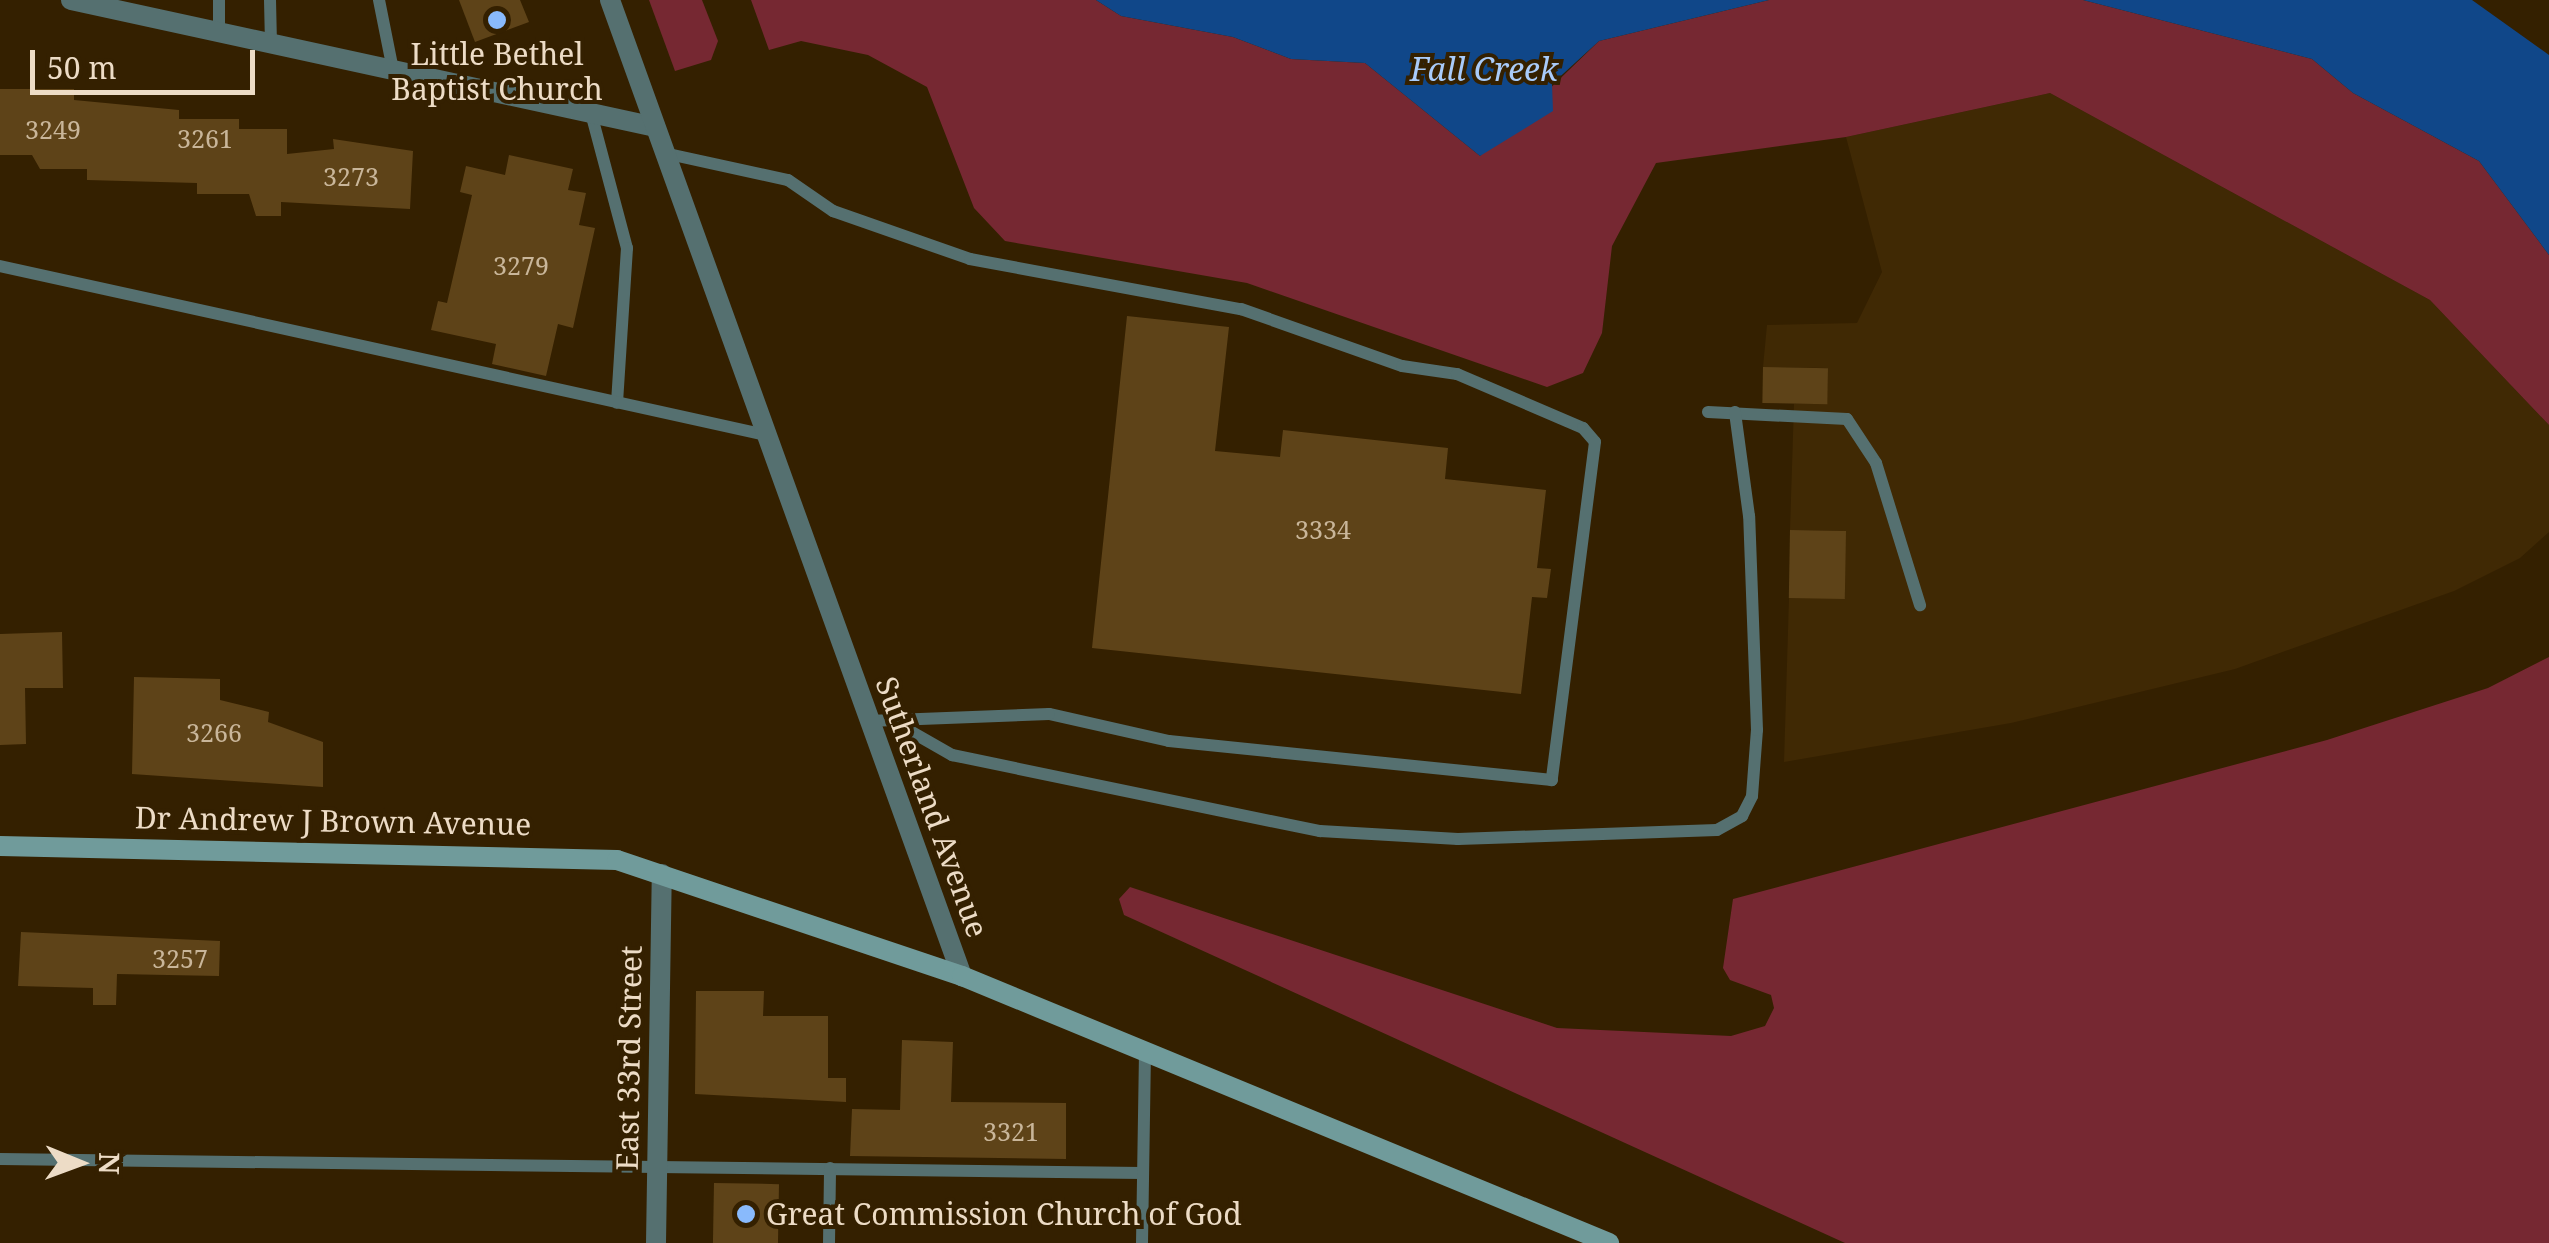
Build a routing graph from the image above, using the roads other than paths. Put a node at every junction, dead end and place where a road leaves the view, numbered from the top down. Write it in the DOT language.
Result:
graph roads {
  1 [pos="71,0"];
  2 [pos="219,0"];
  3 [pos="270,0"];
  4 [pos="379,0"];
  5 [pos="610,0"];
  6 [pos="219,32"];
  7 [pos="271,44"];
  8 [pos="393,70"];
  9 [pos="591,113"];
  10 [pos="655,127"];
  11 [pos="664,153"];
  12 [pos="0,266"];
  13 [pos="617,402"];
  14 [pos="1708,412"];
  15 [pos="1735,412"];
  16 [pos="766,435"];
  17 [pos="1920,605"];
  18 [pos="878,720"];
  19 [pos="0,846"];
  20 [pos="662,874"];
  21 [pos="962,976"];
  22 [pos="1145,1054"];
  23 [pos="0,1159"];
  24 [pos="657,1166"];
  25 [pos="830,1168"];
  26 [pos="1142,1173"];
  27 [pos="656,1243"];
  28 [pos="830,1243"];
  29 [pos="1142,1243"];
  30 [pos="1609,1243"];
  1 -- 6 [label="street"];
  2 -- 6 [label="lane"];
  3 -- 7 [label="lane"];
  4 -- 8 [label="lane"];
  5 -- 10 [label="street, Sutherland Avenue"];
  6 -- 7 [label="street"];
  7 -- 8 [label="street"];
  8 -- 9 [label="street"];
  9 -- 10 [label="street"];
  9 -- 13 [label="lane"];
  10 -- 11 [label="street, Sutherland Avenue"];
  11 -- 16 [label="street, Sutherland Avenue"];
  11 -- 18 [label="lane"];
  12 -- 13 [label="lane"];
  13 -- 16 [label="lane"];
  14 -- 15 [label="lane"];
  15 -- 17 [label="lane"];
  15 -- 18 [label="lane"];
  16 -- 18 [label="street, Sutherland Avenue"];
  18 -- 21 [label="street, Sutherland Avenue"];
  19 -- 20 [label="main road, Dr Andrew J Brown Avenue"];
  20 -- 21 [label="main road, Dr Andrew J Brown Avenue"];
  20 -- 24 [label="street, East 33rd Street"];
  21 -- 22 [label="main road, Sutherland Avenue"];
  22 -- 26 [label="lane"];
  22 -- 30 [label="main road, Sutherland Avenue"];
  23 -- 24 [label="lane"];
  24 -- 25 [label="lane"];
  24 -- 27 [label="street, East 33rd Street"];
  25 -- 26 [label="lane"];
  25 -- 28 [label="lane"];
  26 -- 29 [label="lane"];
}
